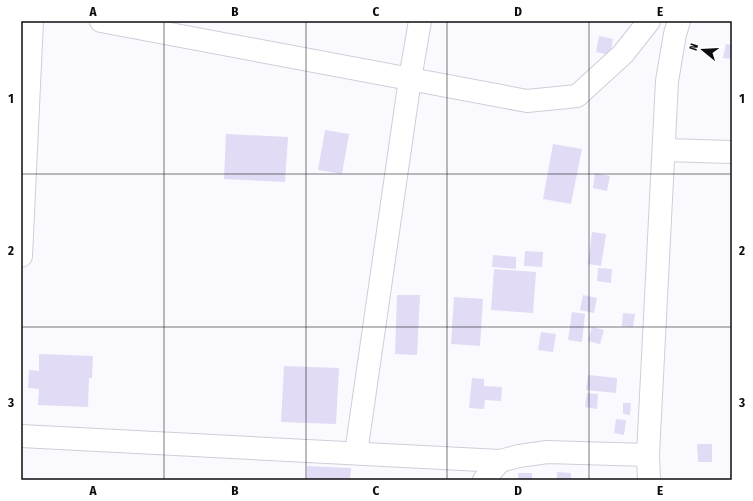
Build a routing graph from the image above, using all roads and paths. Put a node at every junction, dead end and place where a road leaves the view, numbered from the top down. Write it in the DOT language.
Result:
graph roads {
  1 [pos="32,21"];
  2 [pos="101,21"];
  3 [pos="420,21"];
  4 [pos="649,21"];
  5 [pos="679,21"];
  6 [pos="410,79"];
  7 [pos="664,150"];
  8 [pos="732,152"];
  9 [pos="21,256"];
  10 [pos="21,436"];
  11 [pos="356,453"];
  12 [pos="648,455"];
  13 [pos="500,461"];
  14 [pos="484,480"];
  15 [pos="649,480"];
  1 -- 9 [label="street"];
  2 -- 6 [label="street"];
  3 -- 6 [label="street"];
  4 -- 6 [label="street"];
  5 -- 7 [label="street"];
  6 -- 11 [label="street"];
  7 -- 8 [label="street"];
  7 -- 12 [label="street"];
  10 -- 11 [label="street"];
  11 -- 13 [label="street"];
  12 -- 13 [label="street"];
  12 -- 15 [label="street"];
  13 -- 14 [label="street"];
}
